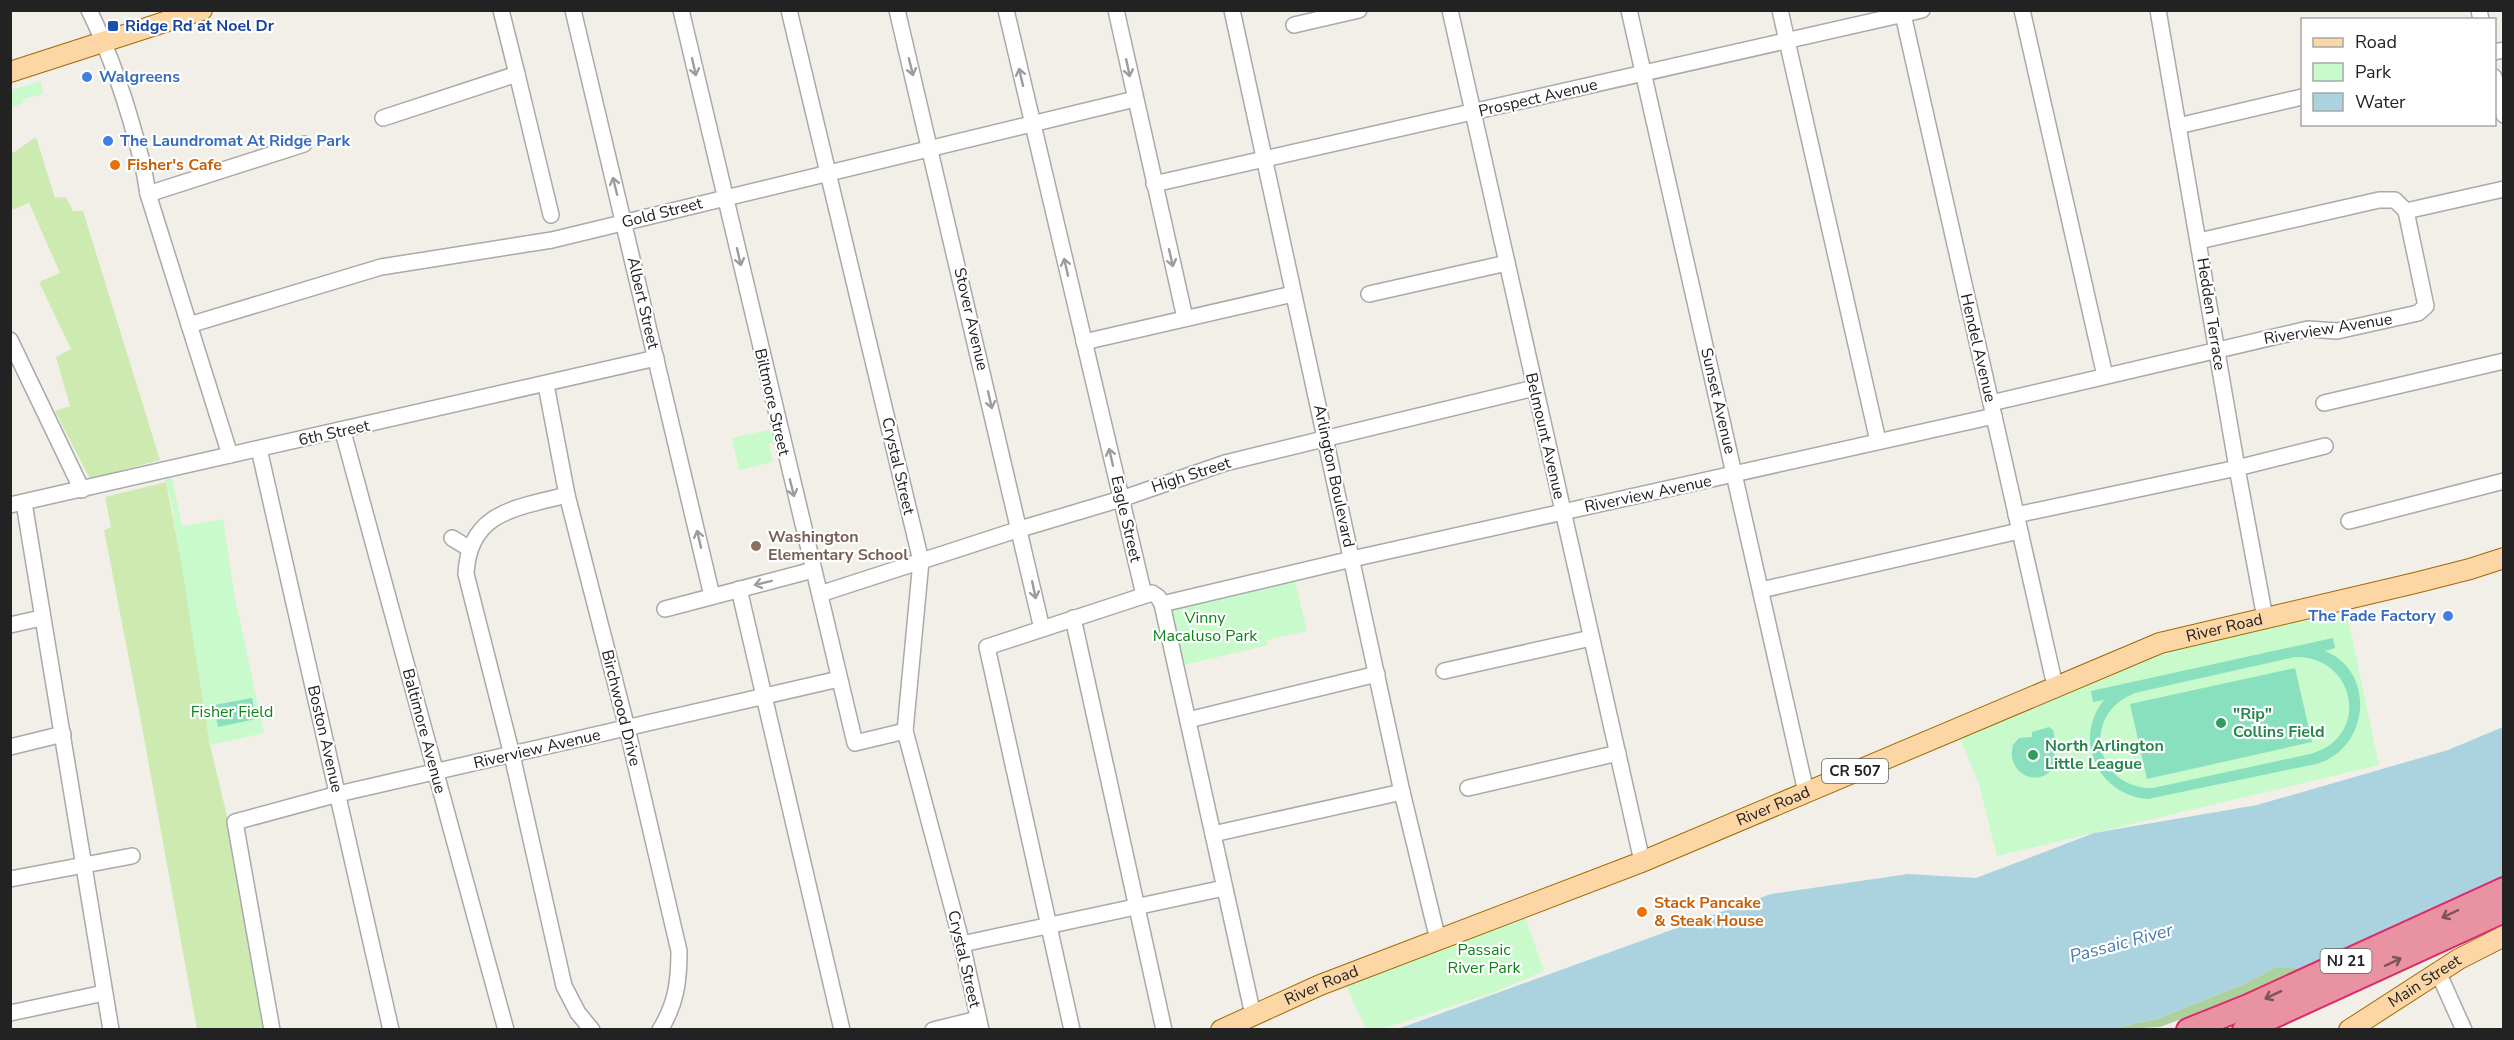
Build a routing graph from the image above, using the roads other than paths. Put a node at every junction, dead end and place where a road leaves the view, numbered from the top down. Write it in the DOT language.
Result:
graph roads {
  1 [pos="89,10"];
  2 [pos="202,10"];
  3 [pos="501,10"];
  4 [pos="573,10"];
  5 [pos="681,10"];
  6 [pos="789,10"];
  7 [pos="897,10"];
  8 [pos="1006,10"];
  9 [pos="1116,10"];
  10 [pos="1232,10"];
  11 [pos="1359,10"];
  12 [pos="1450,10"];
  13 [pos="1629,10"];
  14 [pos="1780,10"];
  15 [pos="1922,10"];
  16 [pos="2022,10"];
  17 [pos="2158,10"];
  18 [pos="1902,13"];
  19 [pos="1294,25"];
  20 [pos="1787,41"];
  21 [pos="105,42"];
  22 [pos="10,72"];
  23 [pos="517,74"];
  24 [pos="1644,74"];
  25 [pos="2496,85"];
  26 [pos="2301,97"];
  27 [pos="1135,99"];
  28 [pos="1474,112"];
  29 [pos="2504,115"];
  30 [pos="383,118"];
  31 [pos="1032,124"];
  32 [pos="2178,126"];
  33 [pos="304,144"];
  34 [pos="930,149"];
  35 [pos="1264,158"];
  36 [pos="828,173"];
  37 [pos="1154,184"];
  38 [pos="2504,189"];
  39 [pos="148,194"];
  40 [pos="725,197"];
  41 [pos="2406,211"];
  42 [pos="551,214"];
  43 [pos="624,222"];
  44 [pos="2199,241"];
  45 [pos="1507,263"];
  46 [pos="1293,294"];
  47 [pos="1369,294"];
  48 [pos="1185,318"];
  49 [pos="189,325"];
  50 [pos="10,340"];
  51 [pos="1084,342"];
  52 [pos="2216,350"];
  53 [pos="656,358"];
  54 [pos="2504,361"];
  55 [pos="2105,376"];
  56 [pos="546,385"];
  57 [pos="1534,388"];
  58 [pos="2324,403"];
  59 [pos="1992,409"];
  60 [pos="343,432"];
  61 [pos="1326,439"];
  62 [pos="1878,441"];
  63 [pos="2325,446"];
  64 [pos="259,449"];
  65 [pos="230,455"];
  66 [pos="2237,468"];
  67 [pos="1735,476"];
  68 [pos="2504,481"];
  69 [pos="82,490"];
  70 [pos="567,495"];
  71 [pos="1121,499"];
  72 [pos="17,504"];
  73 [pos="1563,513"];
  74 [pos="2016,515"];
  75 [pos="2349,521"];
  76 [pos="1020,529"];
  77 [pos="2019,531"];
  78 [pos="452,538"];
  79 [pos="470,549"];
  80 [pos="2504,558"];
  81 [pos="1352,560"];
  82 [pos="921,561"];
  83 [pos="813,570"];
  84 [pos="739,589"];
  85 [pos="1761,590"];
  86 [pos="820,594"];
  87 [pos="1144,595"];
  88 [pos="712,596"];
  89 [pos="1162,604"];
  90 [pos="665,609"];
  91 [pos="41,618"];
  92 [pos="1073,618"];
  93 [pos="2265,618"];
  94 [pos="10,626"];
  95 [pos="1042,629"];
  96 [pos="1591,638"];
  97 [pos="1444,671"];
  98 [pos="1377,674"];
  99 [pos="839,679"];
  100 [pos="2055,686"];
  101 [pos="765,695"];
  102 [pos="1188,720"];
  103 [pos="627,728"];
  104 [pos="905,731"];
  105 [pos="63,734"];
  106 [pos="10,747"];
  107 [pos="1618,753"];
  108 [pos="512,755"];
  109 [pos="435,773"];
  110 [pos="1468,788"];
  111 [pos="1402,792"];
  112 [pos="1806,792"];
  113 [pos="338,794"];
  114 [pos="1213,834"];
  115 [pos="132,856"];
  116 [pos="1642,861"];
  117 [pos="84,866"];
  118 [pos="10,879"];
  119 [pos="1224,888"];
  120 [pos="2504,889"];
  121 [pos="1136,907"];
  122 [pos="2504,911"];
  123 [pos="1049,926"];
  124 [pos="2504,936"];
  125 [pos="1438,940"];
  126 [pos="962,944"];
  127 [pos="2438,972"];
  128 [pos="104,993"];
  129 [pos="10,1012"];
  130 [pos="1253,1015"];
  131 [pos="980,1024"];
  132 [pos="111,1029"];
  133 [pos="272,1029"];
  134 [pos="391,1029"];
  135 [pos="506,1029"];
  136 [pos="592,1029"];
  137 [pos="660,1029"];
  138 [pos="842,1029"];
  139 [pos="933,1029"];
  140 [pos="1072,1029"];
  141 [pos="1164,1029"];
  142 [pos="1221,1029"];
  143 [pos="2188,1029"];
  144 [pos="2244,1029"];
  145 [pos="2349,1029"];
  146 [pos="2463,1029"];
  1 -- 21 [label="street"];
  2 -- 21 [label="main road"];
  3 -- 23 [label="street"];
  43 -- 4 [label="street, Albert Street, one-way"];
  5 -- 40 [label="street, Biltmore Street, one-way"];
  6 -- 36 [label="street, Crystal Street"];
  7 -- 34 [label="street, Stover Avenue, one-way"];
  31 -- 8 [label="street, Eagle Street, one-way"];
  9 -- 27 [label="street, one-way"];
  10 -- 35 [label="street, Arlington Boulevard"];
  11 -- 19 [label="street"];
  12 -- 28 [label="street, Belmount Avenue"];
  13 -- 24 [label="street, Sunset Avenue"];
  14 -- 20 [label="street"];
  15 -- 18 [label="street, Prospect Avenue"];
  16 -- 55 [label="street"];
  17 -- 32 [label="street, Hedden Terrace"];
  18 -- 20 [label="street, Prospect Avenue"];
  18 -- 59 [label="street, Hendel Avenue"];
  20 -- 24 [label="street, Prospect Avenue"];
  20 -- 62 [label="street"];
  21 -- 22 [label="main road"];
  21 -- 39 [label="street"];
  23 -- 30 [label="street"];
  23 -- 42 [label="street"];
  24 -- 28 [label="street, Prospect Avenue"];
  24 -- 67 [label="street, Sunset Avenue"];
  25 -- 29 [label="street"];
  26 -- 32 [label="street"];
  27 -- 31 [label="street, Gold Street"];
  27 -- 37 [label="street"];
  28 -- 35 [label="street, Prospect Avenue"];
  28 -- 45 [label="street, Belmount Avenue"];
  31 -- 34 [label="street, Gold Street"];
  51 -- 31 [label="street, Eagle Street, one-way"];
  32 -- 44 [label="street, Hedden Terrace"];
  33 -- 39 [label="street"];
  34 -- 36 [label="street, Gold Street"];
  34 -- 76 [label="street, Stover Avenue, one-way"];
  35 -- 37 [label="street, Prospect Avenue"];
  35 -- 46 [label="street, Arlington Boulevard"];
  36 -- 40 [label="street, Gold Street"];
  36 -- 82 [label="street, Crystal Street"];
  37 -- 48 [label="street, one-way"];
  38 -- 41 [label="street"];
  39 -- 49 [label="street"];
  40 -- 43 [label="street, Gold Street"];
  40 -- 83 [label="street, Biltmore Street, one-way"];
  41 -- 44 [label="street"];
  41 -- 52 [label="street, Riverview Avenue"];
  43 -- 49 [label="street, Gold Street"];
  43 -- 53 [label="street, Albert Street"];
  44 -- 52 [label="street, Hedden Terrace"];
  45 -- 47 [label="street"];
  45 -- 57 [label="street, Belmount Avenue"];
  46 -- 48 [label="street"];
  46 -- 61 [label="street, Arlington Boulevard"];
  48 -- 51 [label="street"];
  49 -- 65 [label="street"];
  50 -- 69 [label="street"];
  71 -- 51 [label="street, Eagle Street, one-way"];
  52 -- 55 [label="street, Riverview Avenue"];
  52 -- 66 [label="street, Hedden Terrace"];
  53 -- 56 [label="street, 6th Street"];
  88 -- 53 [label="street, Albert Street, one-way"];
  54 -- 58 [label="street"];
  55 -- 59 [label="street, Riverview Avenue"];
  56 -- 60 [label="street, 6th Street"];
  56 -- 70 [label="street, Birchwood Drive"];
  57 -- 61 [label="street, High Street"];
  57 -- 73 [label="street, Belmount Avenue"];
  59 -- 62 [label="street, Riverview Avenue"];
  59 -- 74 [label="street, Hendel Avenue"];
  60 -- 64 [label="street, 6th Street"];
  60 -- 109 [label="street, Baltimore Avenue"];
  61 -- 71 [label="street, High Street"];
  61 -- 81 [label="street, Arlington Boulevard"];
  62 -- 67 [label="street, Riverview Avenue"];
  63 -- 66 [label="street"];
  64 -- 65 [label="street, 6th Street"];
  64 -- 113 [label="street, Boston Avenue"];
  65 -- 69 [label="street, 6th Street"];
  66 -- 74 [label="street"];
  66 -- 93 [label="street, Hedden Terrace"];
  67 -- 73 [label="street, Riverview Avenue"];
  67 -- 85 [label="street, Sunset Avenue"];
  68 -- 75 [label="street"];
  69 -- 72 [label="street, 6th Street"];
  70 -- 79 [label="street"];
  70 -- 103 [label="street, Birchwood Drive"];
  71 -- 76 [label="street, High Street"];
  71 -- 87 [label="street, Eagle Street"];
  72 -- 91 [label="street"];
  73 -- 81 [label="street, Riverview Avenue"];
  73 -- 96 [label="street, Belmount Avenue"];
  74 -- 77 [label="street, Hendel Avenue"];
  76 -- 82 [label="street, High Street"];
  76 -- 95 [label="street, Stover Avenue, one-way"];
  77 -- 85 [label="street"];
  77 -- 100 [label="street, Hendel Avenue"];
  78 -- 79 [label="street"];
  79 -- 108 [label="street"];
  80 -- 93 [label="main road, River Road / CR 507"];
  81 -- 89 [label="street, Riverview Avenue"];
  81 -- 98 [label="street, Arlington Boulevard"];
  82 -- 86 [label="street, High Street"];
  82 -- 104 [label="street, Crystal Street"];
  83 -- 84 [label="street, one-way"];
  83 -- 86 [label="street, Biltmore Street"];
  84 -- 88 [label="street"];
  84 -- 101 [label="street"];
  85 -- 112 [label="street, Sunset Avenue"];
  86 -- 99 [label="street, Biltmore Street"];
  87 -- 89 [label="street"];
  87 -- 92 [label="street"];
  88 -- 90 [label="street"];
  89 -- 102 [label="street"];
  91 -- 94 [label="street"];
  91 -- 105 [label="street"];
  92 -- 95 [label="street"];
  92 -- 121 [label="street"];
  93 -- 100 [label="main road, River Road / CR 507"];
  95 -- 123 [label="street"];
  96 -- 97 [label="street"];
  96 -- 107 [label="street, Belmount Avenue"];
  98 -- 102 [label="street"];
  98 -- 111 [label="street, Arlington Boulevard"];
  99 -- 101 [label="street, Riverview Avenue"];
  99 -- 104 [label="street, Biltmore Street"];
  100 -- 112 [label="main road, River Road / CR 507"];
  101 -- 103 [label="street, Riverview Avenue"];
  101 -- 138 [label="street"];
  102 -- 114 [label="street"];
  103 -- 108 [label="street, Riverview Avenue"];
  103 -- 137 [label="street, Birchwood Drive"];
  104 -- 126 [label="street, Crystal Street"];
  105 -- 106 [label="street"];
  105 -- 117 [label="street"];
  107 -- 110 [label="street"];
  107 -- 116 [label="street, Belmount Avenue"];
  108 -- 109 [label="street, Riverview Avenue"];
  108 -- 136 [label="street"];
  109 -- 113 [label="street, Riverview Avenue"];
  109 -- 135 [label="street, Baltimore Avenue"];
  111 -- 114 [label="street"];
  111 -- 125 [label="street, Arlington Boulevard"];
  112 -- 116 [label="main road, River Road / CR 507"];
  113 -- 133 [label="street, Riverview Avenue"];
  113 -- 134 [label="street, Boston Avenue"];
  114 -- 119 [label="street"];
  115 -- 117 [label="street"];
  116 -- 125 [label="main road, River Road / CR 507"];
  117 -- 118 [label="street"];
  117 -- 128 [label="street"];
  119 -- 121 [label="street"];
  119 -- 130 [label="street"];
  120 -- 143 [label="highway, NJ 21, one-way"];
  121 -- 123 [label="street"];
  121 -- 141 [label="street"];
  144 -- 122 [label="highway, NJ 21, one-way"];
  123 -- 126 [label="street"];
  123 -- 140 [label="street"];
  124 -- 127 [label="main road, Main Street"];
  125 -- 130 [label="main road, River Road / CR 507"];
  126 -- 131 [label="street, Crystal Street"];
  127 -- 145 [label="main road, Main Street"];
  127 -- 146 [label="street"];
  128 -- 129 [label="street"];
  128 -- 132 [label="street"];
  130 -- 142 [label="main road, River Road / CR 507"];
  131 -- 139 [label="street"];
}
